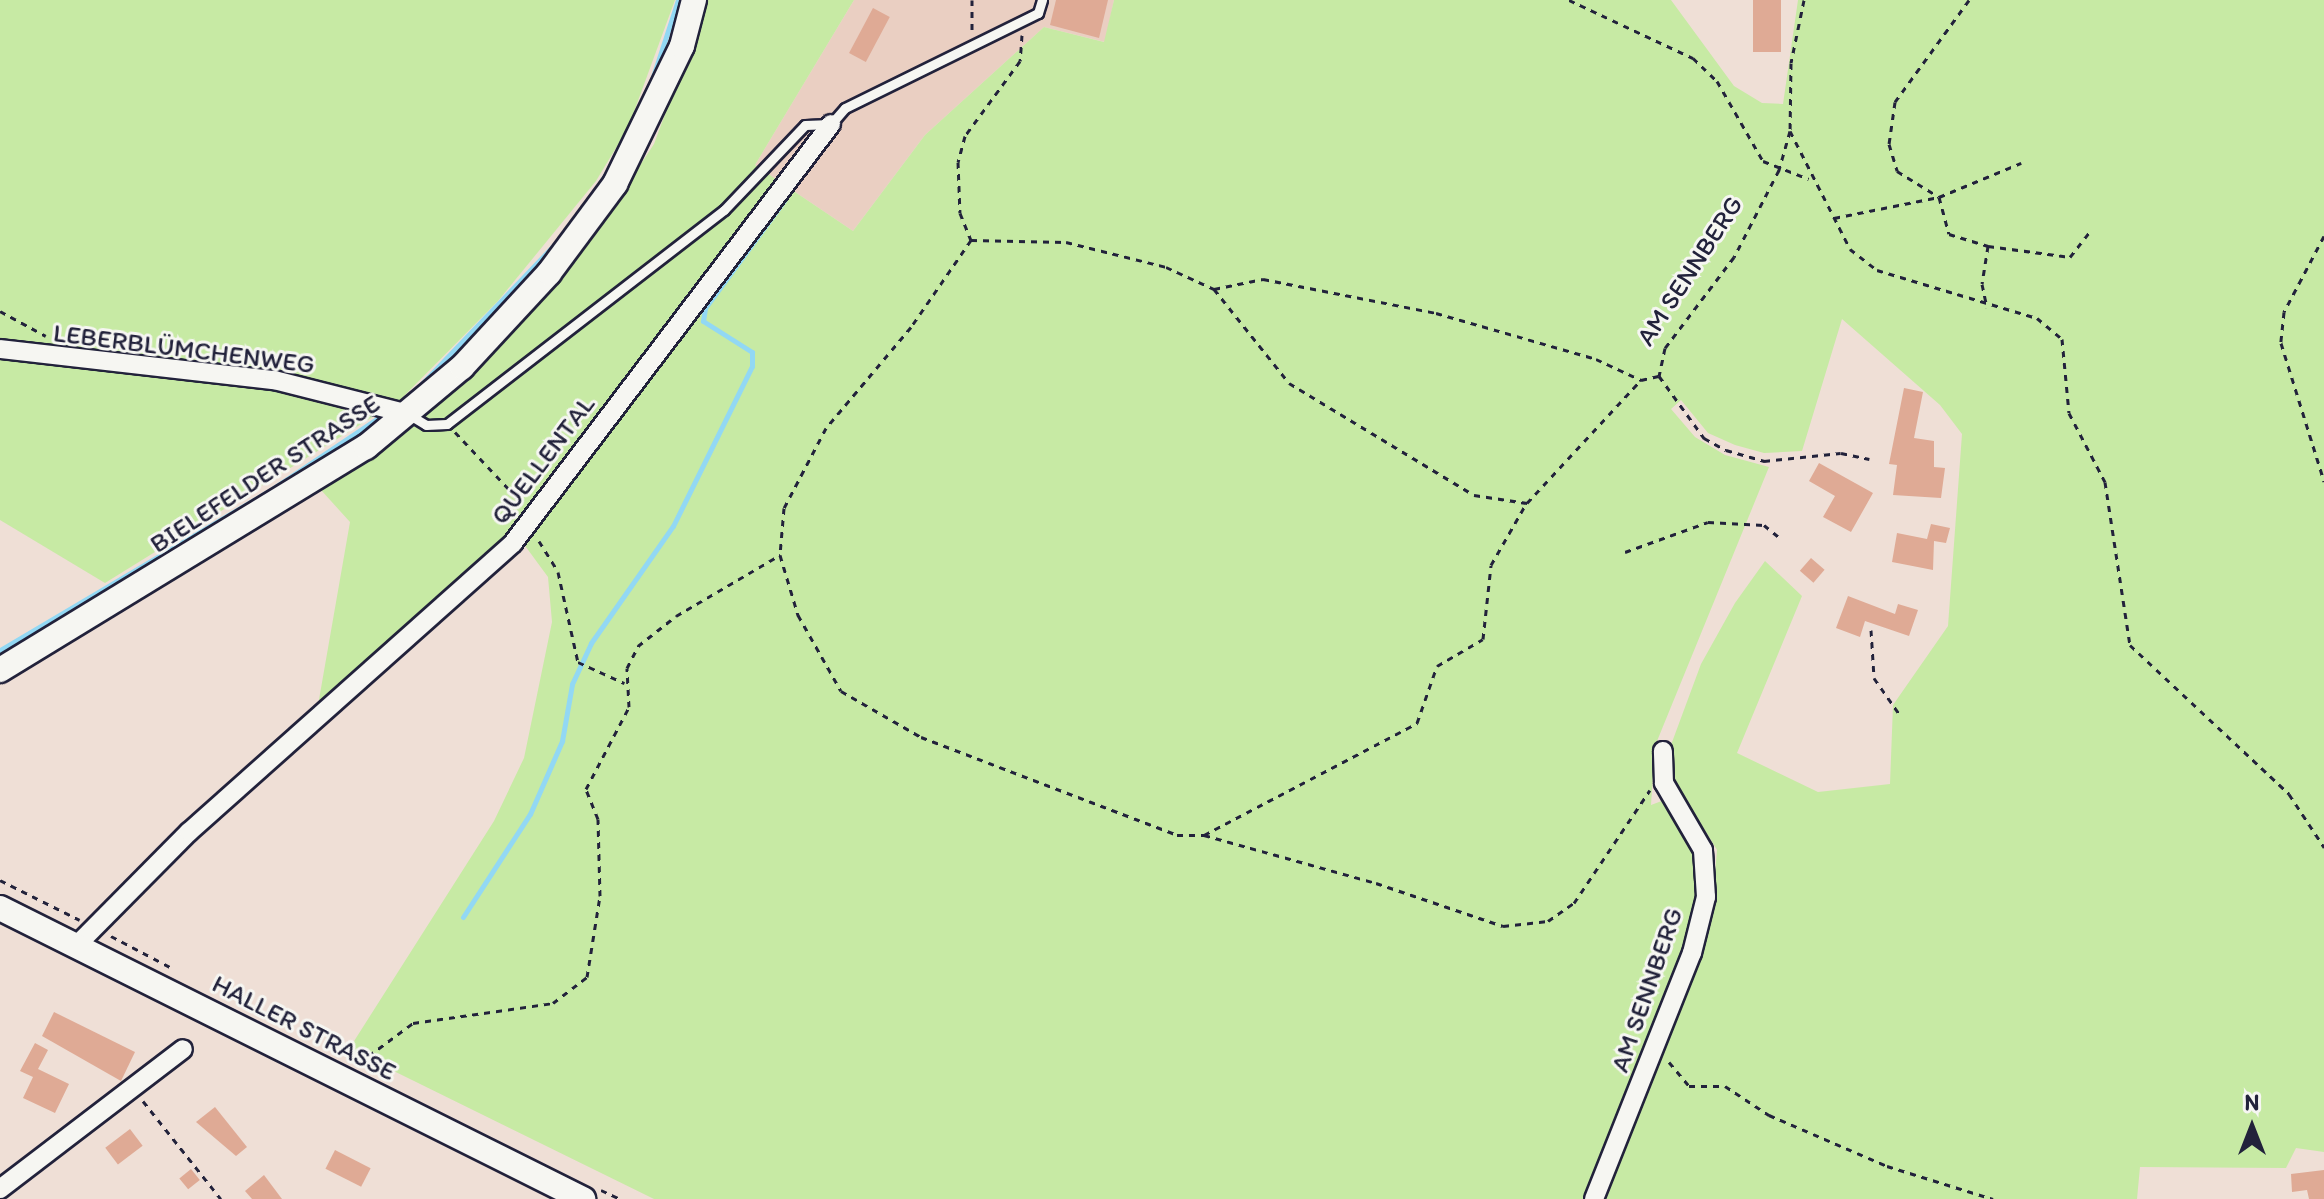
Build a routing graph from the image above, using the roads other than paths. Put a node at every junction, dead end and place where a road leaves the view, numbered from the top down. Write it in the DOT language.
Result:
graph roads {
  1 [pos="694,0"];
  2 [pos="1042,0"];
  3 [pos="831,124"];
  4 [pos="0,349"];
  5 [pos="408,414"];
  6 [pos="0,670"];
  7 [pos="1663,751"];
  8 [pos="0,908"];
  9 [pos="77,945"];
  10 [pos="183,1049"];
  11 [pos="0,1189"];
  12 [pos="583,1199"];
  13 [pos="1594,1199"];
  1 -- 5 [label="main road, BIELEFELDER STRASSE"];
  2 -- 3 [label="lane, QUELLENTAL"];
  3 -- 5 [label="lane"];
  3 -- 9 [label="street, QUELLENTAL"];
  4 -- 5 [label="street, LEBERBLÜMCHENWEG"];
  5 -- 6 [label="main road, BIELEFELDER STRASSE"];
  7 -- 13 [label="street, AM SENNBERG"];
  8 -- 9 [label="main road, HALLER STRASSE"];
  9 -- 12 [label="main road, HALLER STRASSE"];
  10 -- 11 [label="street"];
}
